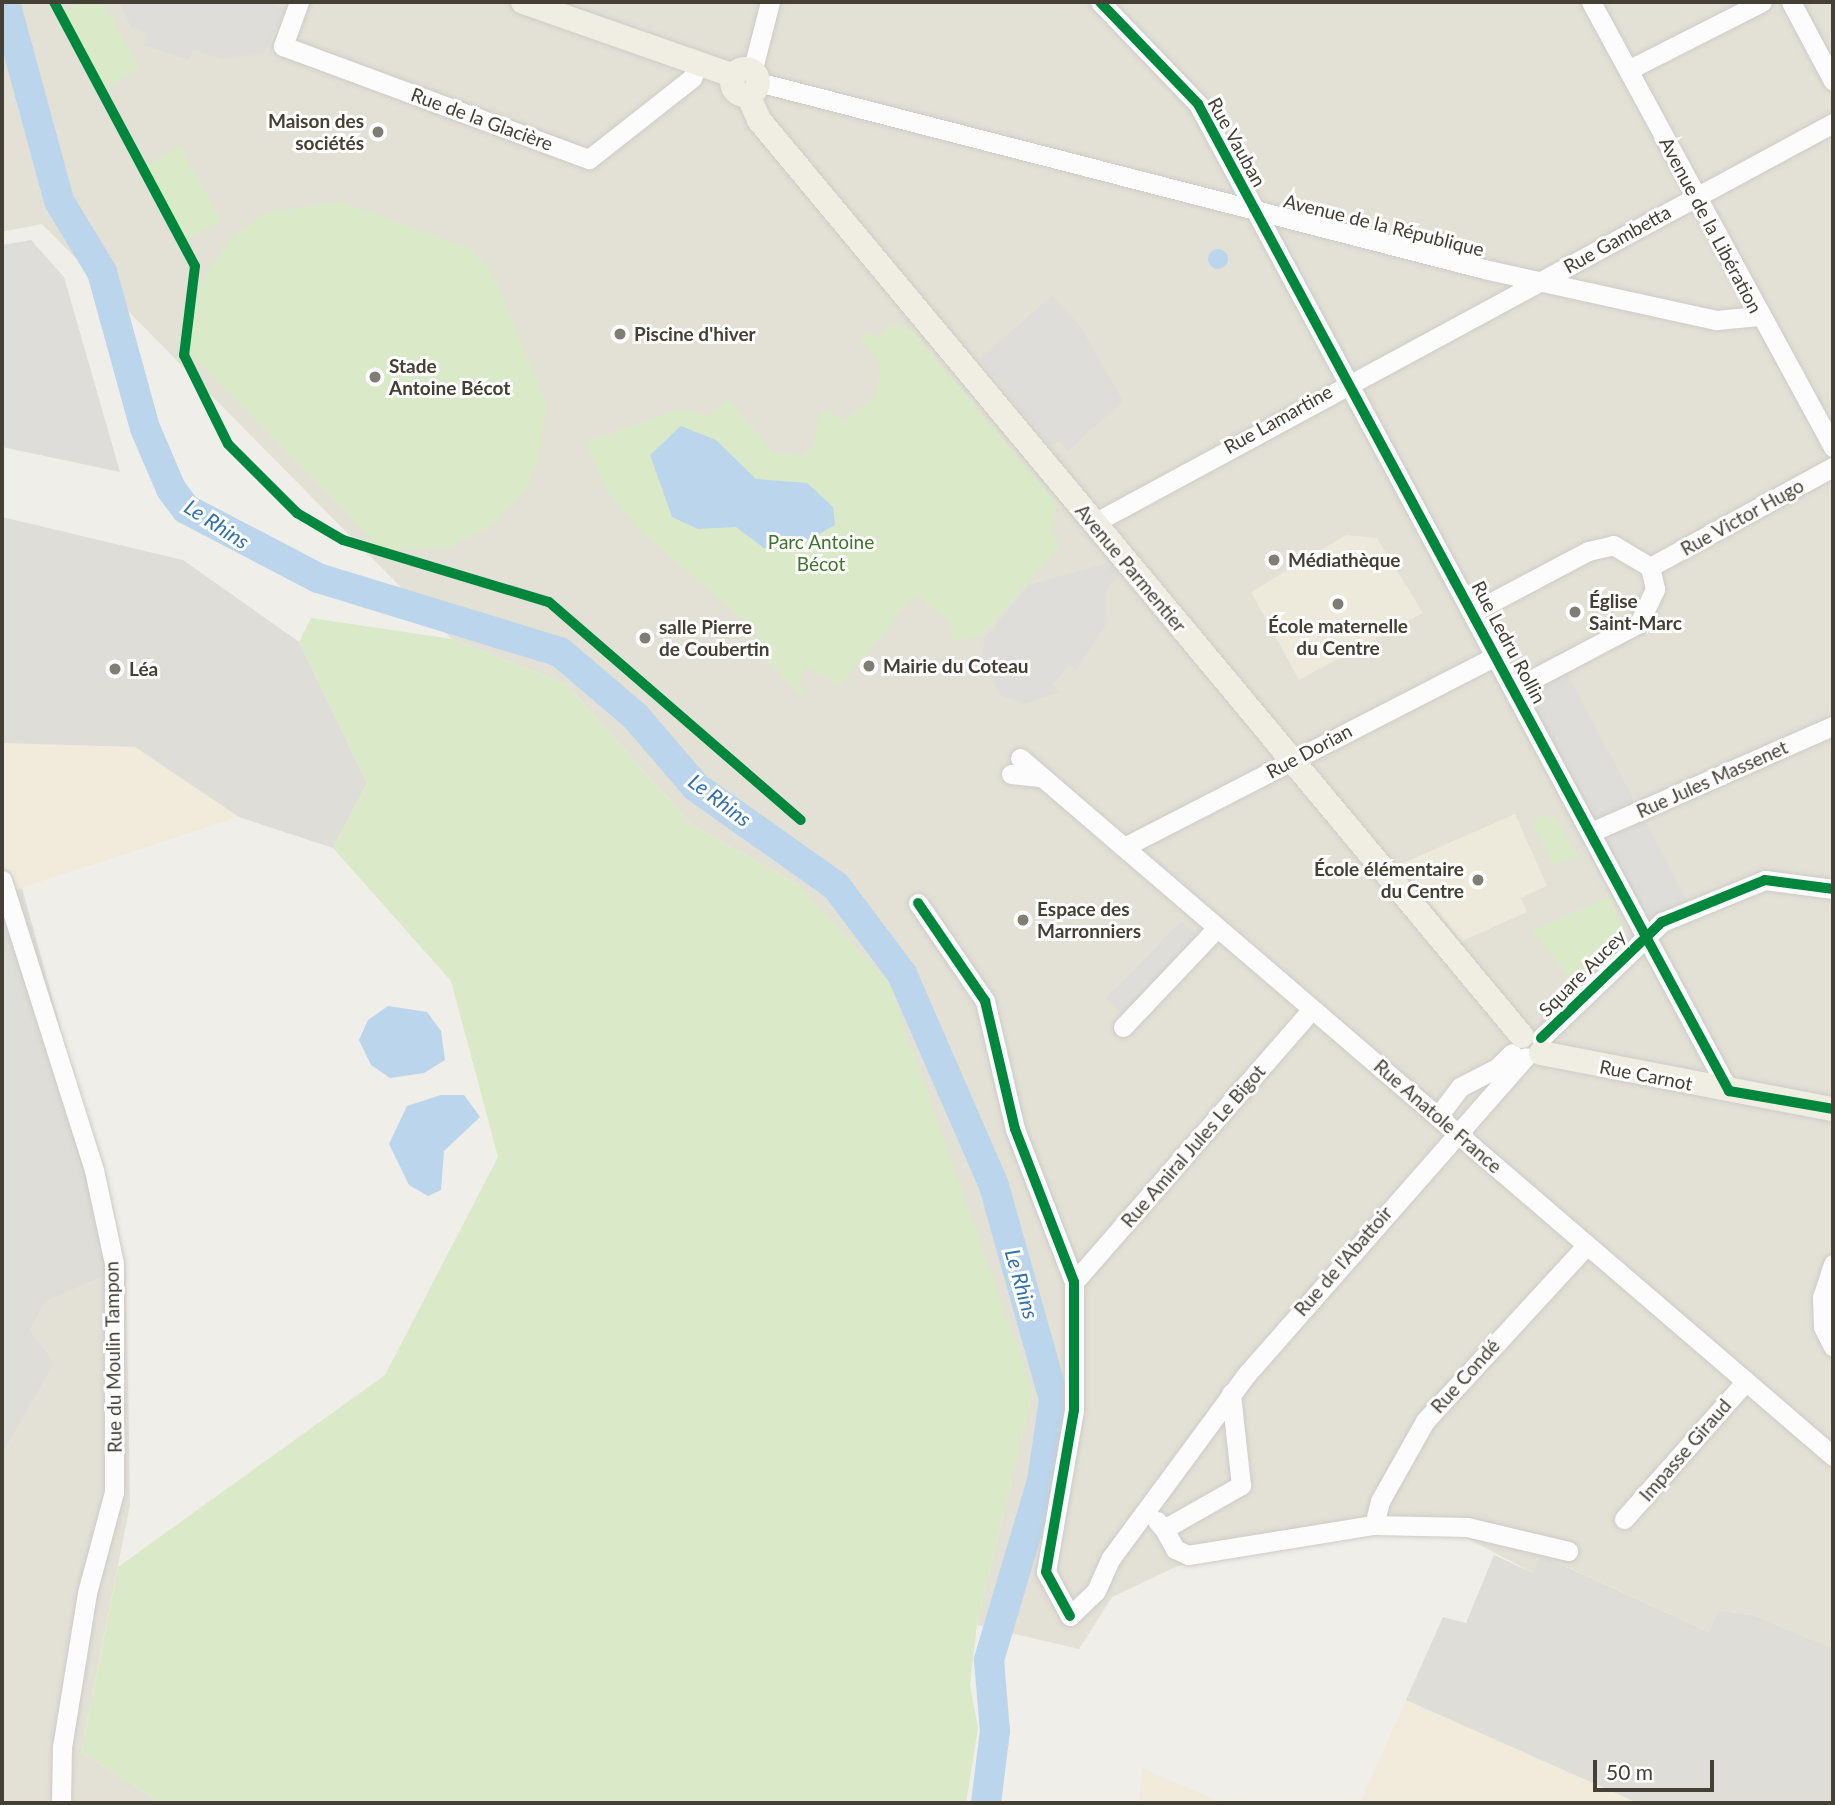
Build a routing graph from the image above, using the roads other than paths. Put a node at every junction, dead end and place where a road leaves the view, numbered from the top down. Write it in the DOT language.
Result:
graph roads {
  1 [pos="299,2"];
  2 [pos="523,2"];
  3 [pos="770,2"];
  4 [pos="1100,2"];
  5 [pos="1591,2"];
  6 [pos="1762,2"];
  7 [pos="1791,2"];
  8 [pos="698,64"];
  9 [pos="1628,69"];
  10 [pos="748,81"];
  11 [pos="1833,81"];
  12 [pos="1833,123"];
  13 [pos="1695,196"];
  14 [pos="1255,210"];
  15 [pos="1538,282"];
  16 [pos="1759,316"];
  17 [pos="1349,380"];
  18 [pos="1833,447"];
  19 [pos="1833,467"];
  20 [pos="1094,523"];
  21 [pos="1650,567"];
  22 [pos="1473,612"];
  23 [pos="1496,656"];
  24 [pos="1514,688"];
  25 [pos="1833,726"];
  26 [pos="1290,759"];
  27 [pos="1016,766"];
  28 [pos="1591,832"];
  29 [pos="1124,847"];
  30 [pos="2,880"];
  31 [pos="1833,889"];
  32 [pos="918,903"];
  33 [pos="1216,929"];
  34 [pos="1647,933"];
  35 [pos="1311,1010"];
  36 [pos="1123,1027"];
  37 [pos="1529,1046"];
  38 [pos="1729,1091"];
  39 [pos="1833,1110"];
  40 [pos="1439,1115"];
  41 [pos="1457,1129"];
  42 [pos="1585,1247"];
  43 [pos="1833,1264"];
  44 [pos="1074,1282"];
  45 [pos="1833,1347"];
  46 [pos="1745,1381"];
  47 [pos="1231,1394"];
  48 [pos="1833,1456"];
  49 [pos="1147,1509"];
  50 [pos="1624,1519"];
  51 [pos="1374,1525"];
  52 [pos="1164,1529"];
  53 [pos="1568,1551"];
  54 [pos="61,1803"];
  1 -- 8 [label="street, Rue de la Glacière"];
  2 -- 8 [label="main road, Avenue de la République"];
  3 -- 10 [label="street"];
  4 -- 14 [label="street, Rue Vauban"];
  5 -- 9 [label="street, Avenue de la Libération"];
  6 -- 9 [label="street"];
  7 -- 11 [label="street"];
  8 -- 10 [label="main road, Avenue de la République"];
  9 -- 13 [label="street, Avenue de la Libération"];
  10 -- 14 [label="street, Avenue de la République"];
  10 -- 20 [label="main road, Avenue Parmentier"];
  12 -- 13 [label="street, Rue Gambetta"];
  13 -- 15 [label="street, Rue Gambetta"];
  13 -- 16 [label="street, Avenue de la Libération"];
  14 -- 15 [label="street, Avenue de la République"];
  14 -- 17 [label="street, Rue Ledru Rollin"];
  15 -- 16 [label="street, Avenue de la République"];
  15 -- 17 [label="street, Rue Lamartine"];
  16 -- 18 [label="street, Avenue de la Libération"];
  17 -- 20 [label="street, Rue Lamartine"];
  17 -- 22 [label="street, Rue Ledru Rollin"];
  19 -- 21 [label="street, Rue Victor Hugo"];
  20 -- 26 [label="main road, Avenue Parmentier"];
  21 -- 22 [label="street"];
  21 -- 24 [label="street"];
  22 -- 23 [label="street, Rue Ledru Rollin"];
  23 -- 24 [label="street, Rue Ledru Rollin"];
  23 -- 26 [label="street, Rue Dorian"];
  24 -- 28 [label="street, Rue Ledru Rollin"];
  25 -- 28 [label="street, Rue Jules Massenet"];
  26 -- 29 [label="street, Rue Dorian"];
  26 -- 37 [label="main road, Avenue Parmentier"];
  27 -- 29 [label="street, Rue Anatole France"];
  28 -- 34 [label="street, Rue Ledru Rollin"];
  29 -- 33 [label="street, Rue Anatole France"];
  30 -- 54 [label="street, Rue du Moulin Tampon"];
  31 -- 34 [label="street"];
  32 -- 44 [label="street"];
  33 -- 35 [label="street, Rue Anatole France"];
  33 -- 36 [label="street"];
  34 -- 37 [label="street, Square Aucey"];
  34 -- 38 [label="street, Rue Ledru Rollin"];
  35 -- 40 [label="street, Rue Anatole France"];
  35 -- 44 [label="street, Rue Amiral Jules Le Bigot"];
  37 -- 38 [label="main road, Rue Carnot"];
  37 -- 40 [label="street"];
  37 -- 41 [label="street"];
  38 -- 39 [label="main road, Rue Carnot"];
  40 -- 41 [label="street, Rue Anatole France"];
  41 -- 42 [label="street, Rue Anatole France"];
  41 -- 47 [label="street, Rue de l'Abattoir"];
  42 -- 46 [label="street, Rue Anatole France"];
  42 -- 51 [label="street, Rue Condé"];
  43 -- 45 [label="street"];
  44 -- 49 [label="street, Rue de l'Abattoir"];
  46 -- 48 [label="street, Rue Anatole France"];
  46 -- 50 [label="street, Impasse Giraud"];
  47 -- 49 [label="street, Rue de l'Abattoir"];
  47 -- 52 [label="street"];
  49 -- 52 [label="street"];
  51 -- 52 [label="street"];
  51 -- 53 [label="street"];
}
